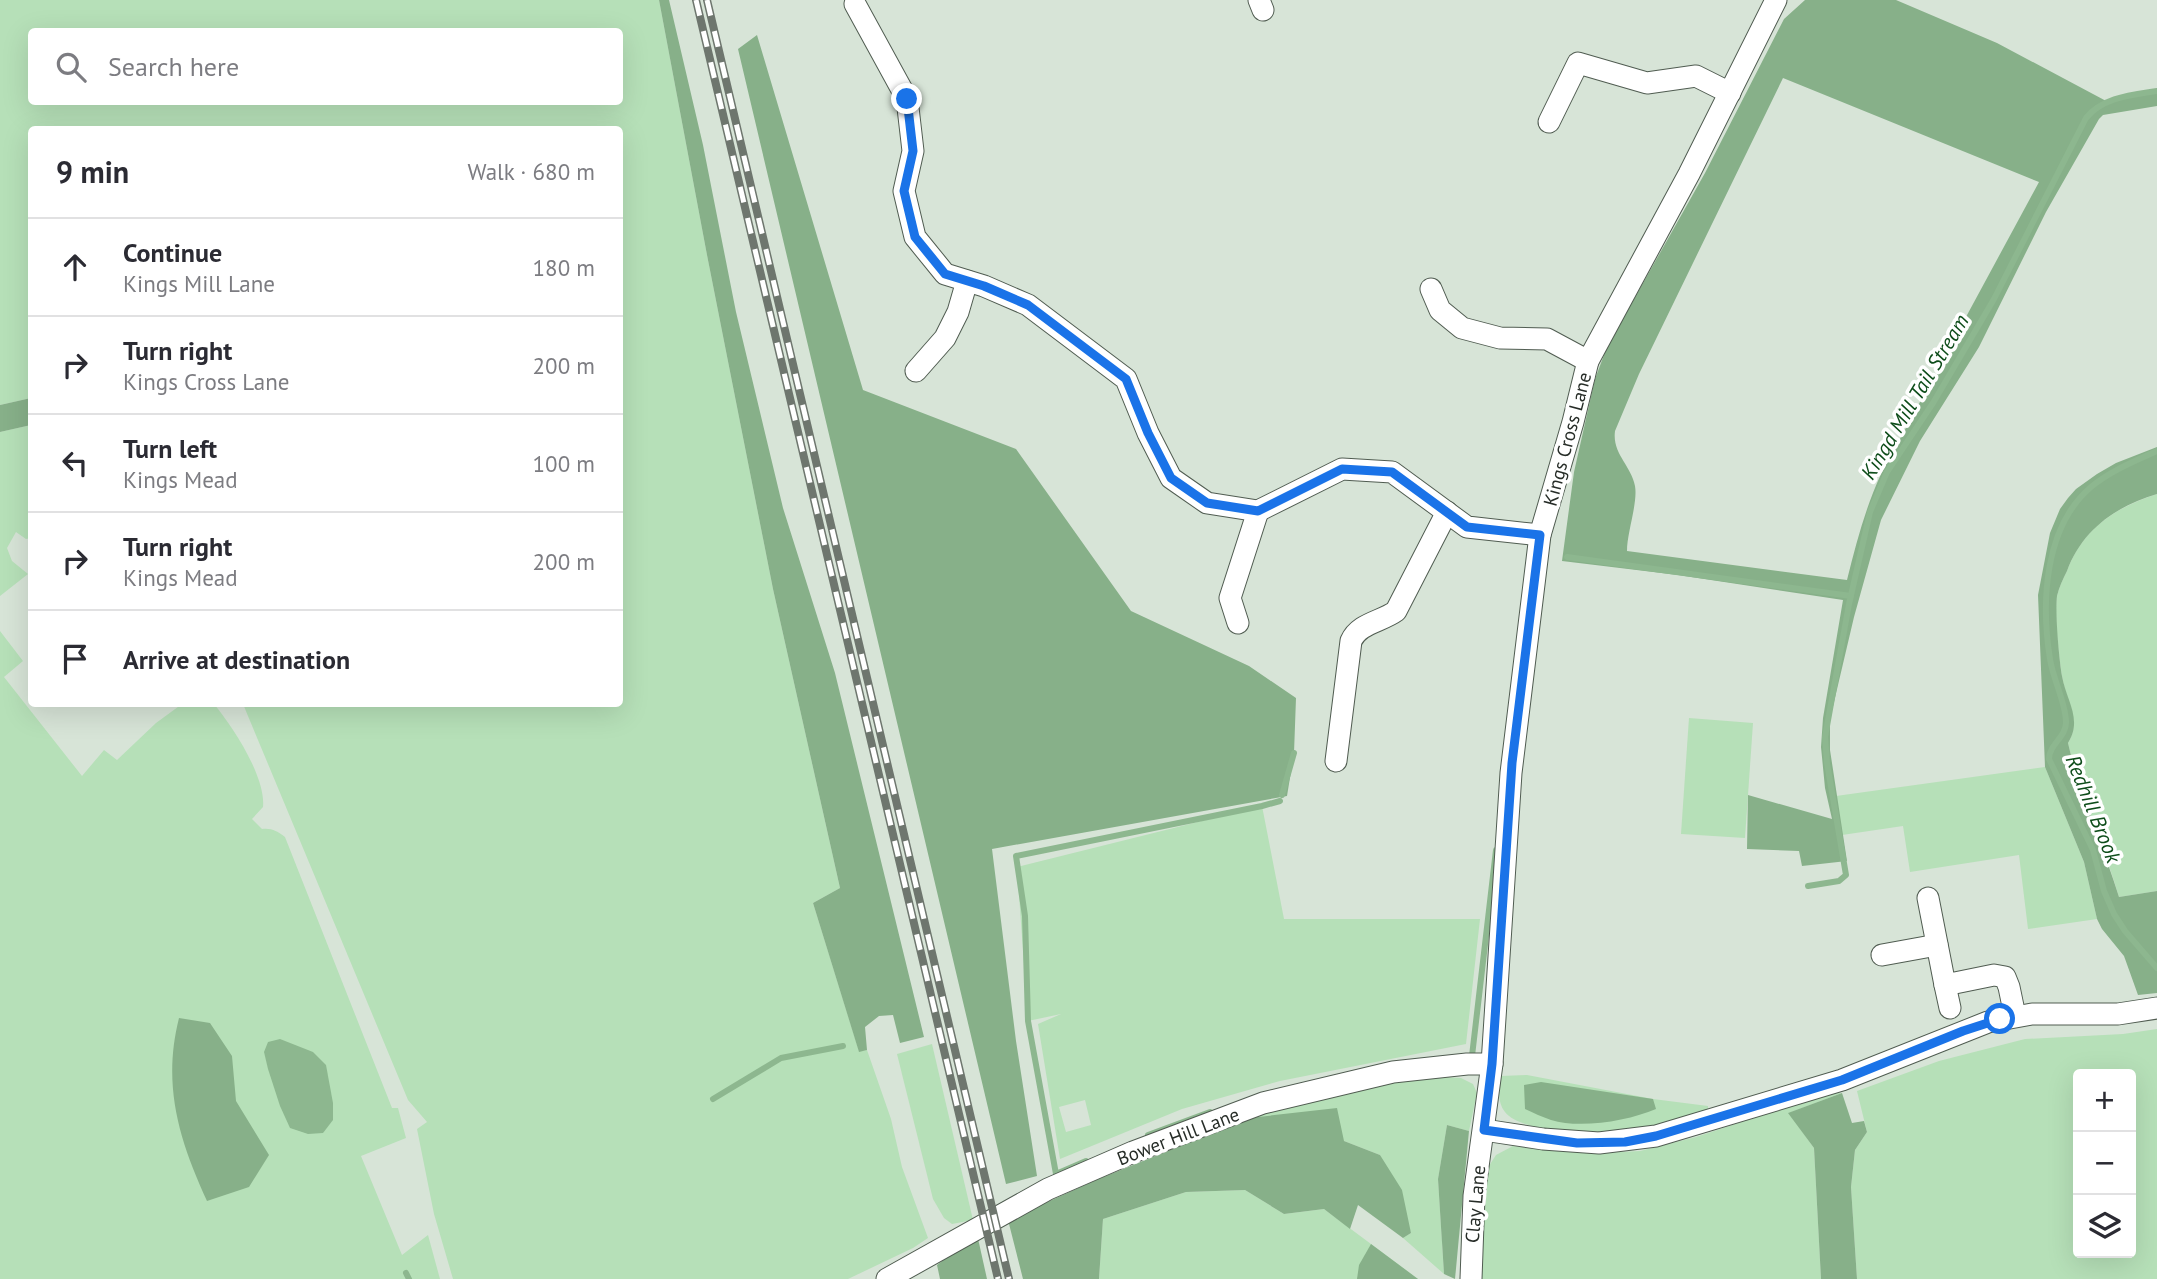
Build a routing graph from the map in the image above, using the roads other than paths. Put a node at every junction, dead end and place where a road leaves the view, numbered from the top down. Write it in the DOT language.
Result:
graph roads {
  1 [pos="1776,0"];
  2 [pos="855,4"];
  3 [pos="1730,93"];
  4 [pos="1549,122"];
  5 [pos="967,281"];
  6 [pos="1431,289"];
  7 [pos="1588,361"];
  8 [pos="916,371"];
  9 [pos="1258,511"];
  10 [pos="1447,512"];
  11 [pos="1540,535"];
  12 [pos="1238,623"];
  13 [pos="1336,761"];
  14 [pos="1928,898"];
  15 [pos="1937,945"];
  16 [pos="1882,955"];
  17 [pos="1945,985"];
  18 [pos="1950,1008"];
  19 [pos="2155,1009"];
  20 [pos="2015,1016"];
  21 [pos="1492,1064"];
  22 [pos="1484,1130"];
  23 [pos="887,1279"];
  24 [pos="1471,1279"];
  1 -- 3 [label="street, Kings Cross Lane"];
  2 -- 5 [label="street"];
  3 -- 4 [label="street"];
  3 -- 7 [label="street, Kings Cross Lane"];
  5 -- 8 [label="street"];
  5 -- 9 [label="street"];
  6 -- 7 [label="street"];
  7 -- 11 [label="street, Kings Cross Lane"];
  9 -- 10 [label="street"];
  9 -- 12 [label="street"];
  10 -- 11 [label="street"];
  10 -- 13 [label="street"];
  11 -- 21 [label="street, Kings Cross Lane"];
  14 -- 15 [label="street"];
  15 -- 16 [label="street"];
  15 -- 17 [label="street"];
  17 -- 18 [label="street"];
  17 -- 20 [label="street"];
  19 -- 20 [label="street"];
  20 -- 22 [label="street"];
  21 -- 22 [label="street, Kings Cross Lane"];
  21 -- 23 [label="street, Bower Hill Lane"];
  22 -- 24 [label="street, Clay Lane"];
}
